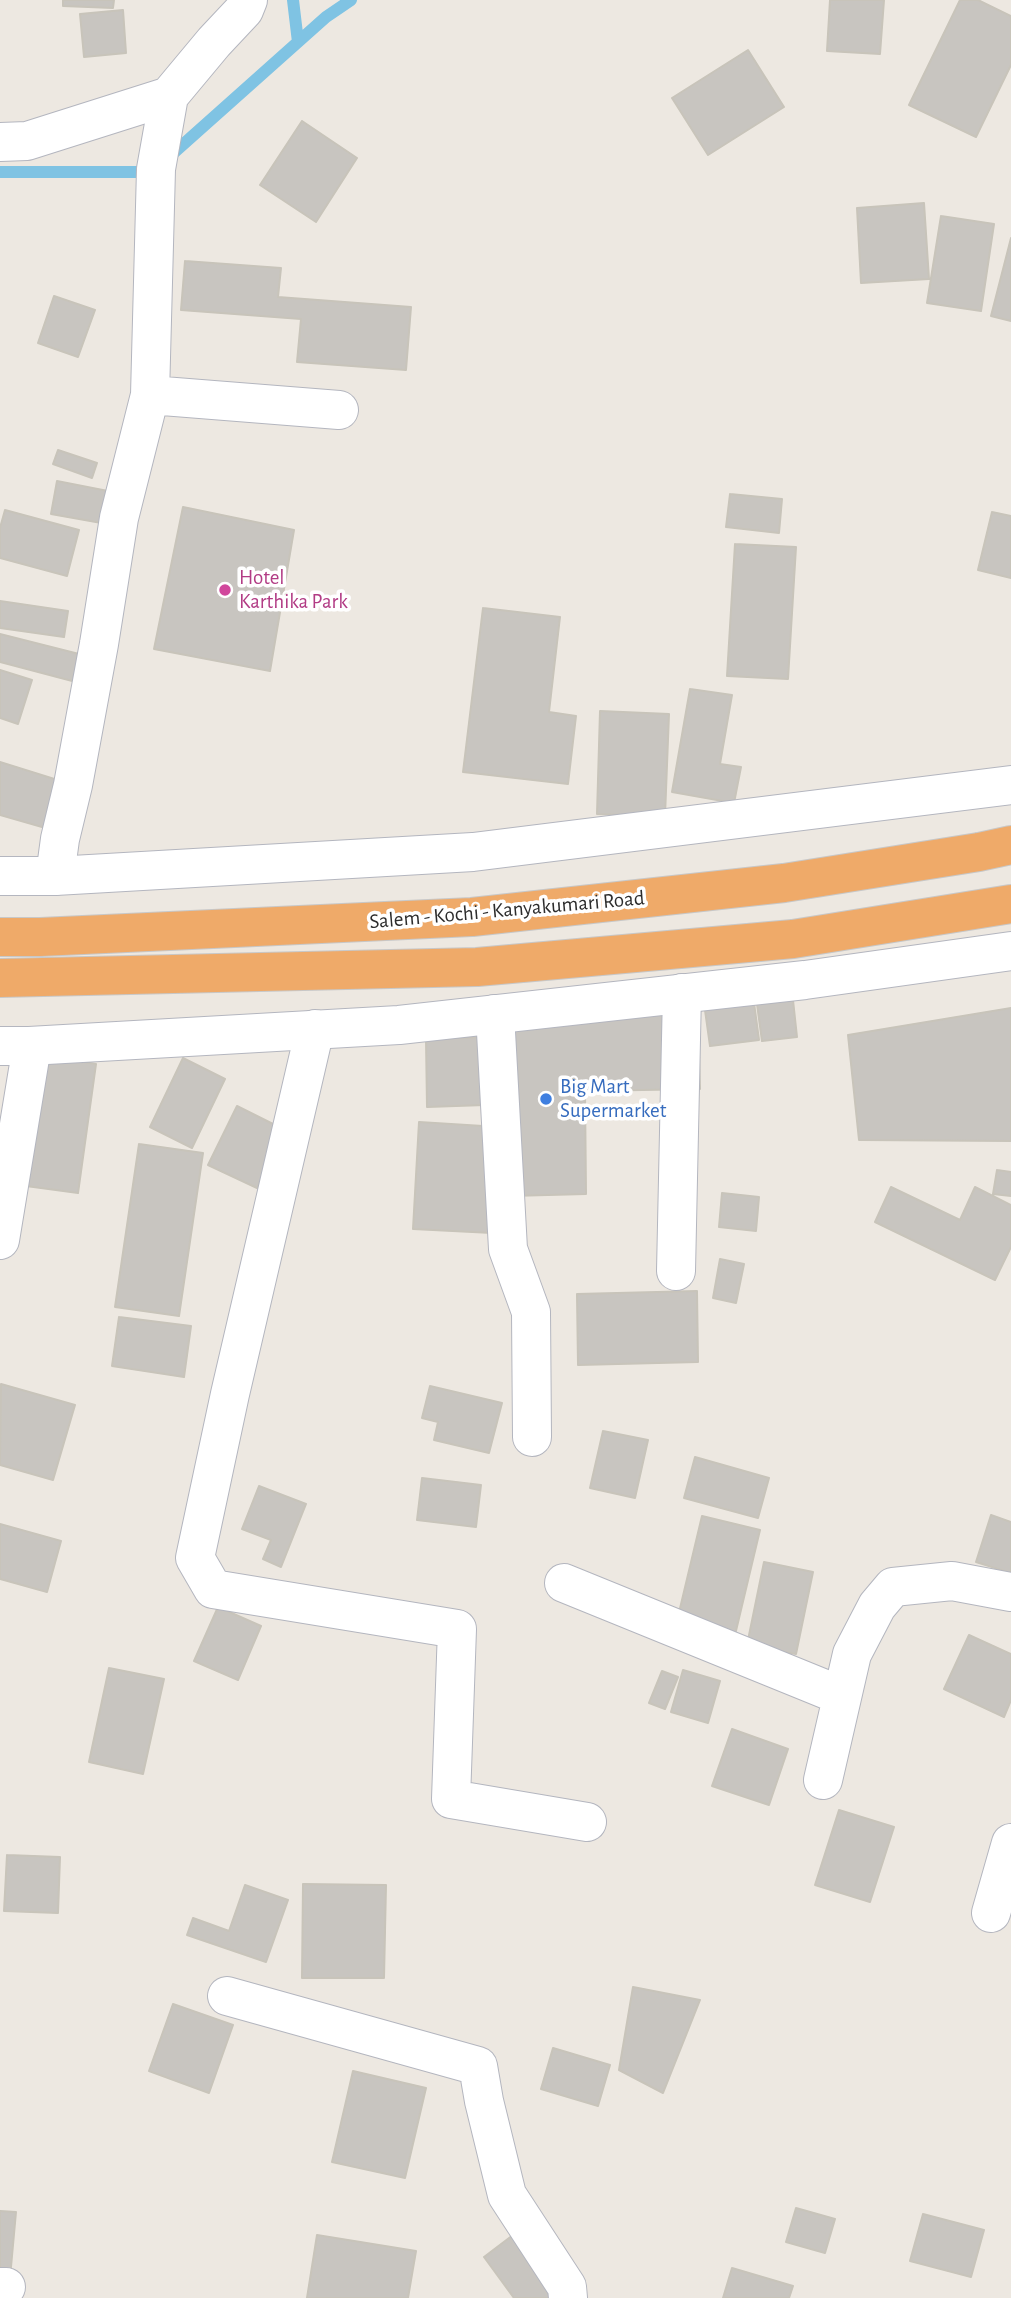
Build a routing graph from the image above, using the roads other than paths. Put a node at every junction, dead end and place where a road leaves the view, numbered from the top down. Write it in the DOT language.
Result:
graph roads {
  1 [pos="248,0"];
  2 [pos="169,96"];
  3 [pos="0,142"];
  4 [pos="150,395"];
  5 [pos="339,410"];
  6 [pos="1011,785"];
  7 [pos="1011,845"];
  8 [pos="0,876"];
  9 [pos="55,876"];
  10 [pos="1011,904"];
  11 [pos="0,937"];
  12 [pos="1011,951"];
  13 [pos="0,978"];
  14 [pos="682,993"];
  15 [pos="495,1014"];
  16 [pos="315,1029"];
  17 [pos="15,1046"];
  18 [pos="0,1240"];
  19 [pos="676,1271"];
  20 [pos="532,1437"];
  21 [pos="564,1583"];
  22 [pos="1011,1591"];
  23 [pos="842,1696"];
  24 [pos="823,1780"];
  25 [pos="587,1822"];
  26 [pos="1011,1843"];
  27 [pos="991,1913"];
  28 [pos="227,1996"];
  29 [pos="568,2298"];
  1 -- 2 [label="street"];
  2 -- 3 [label="street"];
  2 -- 4 [label="street"];
  4 -- 5 [label="street"];
  4 -- 9 [label="street"];
  6 -- 9 [label="street"];
  7 -- 11 [label="highway, Salem - Kochi - Kanyakumari Road"];
  8 -- 9 [label="street"];
  10 -- 13 [label="highway"];
  12 -- 14 [label="street"];
  14 -- 15 [label="street"];
  14 -- 19 [label="street"];
  15 -- 16 [label="street"];
  15 -- 20 [label="street"];
  16 -- 17 [label="street"];
  16 -- 25 [label="street"];
  17 -- 18 [label="street"];
  21 -- 23 [label="street"];
  22 -- 23 [label="street"];
  23 -- 24 [label="street"];
  26 -- 27 [label="street"];
  28 -- 29 [label="street"];
}
